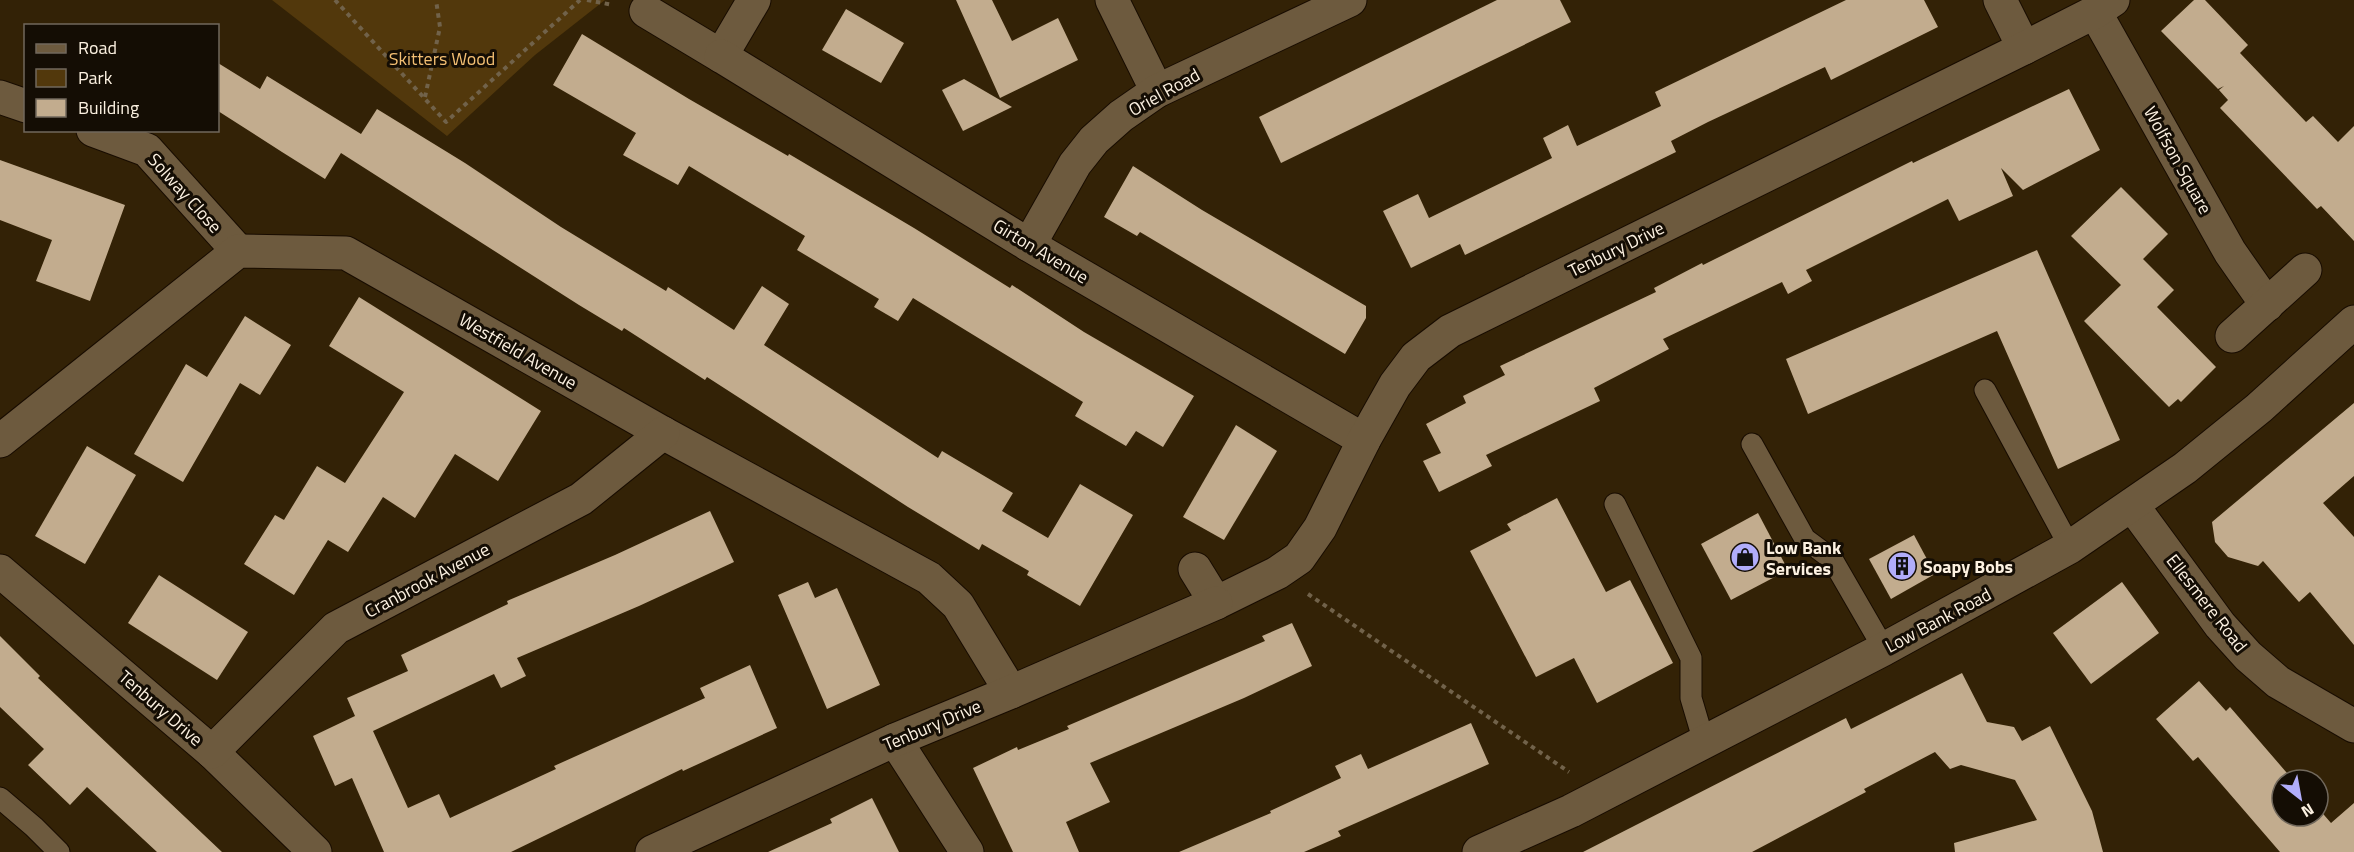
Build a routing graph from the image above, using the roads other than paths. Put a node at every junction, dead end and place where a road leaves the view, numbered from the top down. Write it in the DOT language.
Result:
graph roads {
  1 [pos="754,0"];
  2 [pos="1112,0"];
  3 [pos="1350,0"];
  4 [pos="2000,0"];
  5 [pos="2104,6"];
  6 [pos="646,11"];
  7 [pos="2024,48"];
  8 [pos="721,56"];
  9 [pos="1157,91"];
  10 [pos="0,97"];
  11 [pos="24,105"];
  12 [pos="98,132"];
  13 [pos="1029,245"];
  14 [pos="238,251"];
  15 [pos="2306,270"];
  16 [pos="2267,305"];
  17 [pos="2354,322"];
  18 [pos="2232,336"];
  19 [pos="1985,390"];
  20 [pos="663,433"];
  21 [pos="1364,440"];
  22 [pos="0,441"];
  23 [pos="1752,444"];
  24 [pos="1615,504"];
  25 [pos="2132,505"];
  26 [pos="2070,547"];
  27 [pos="1195,569"];
  28 [pos="0,571"];
  29 [pos="1216,603"];
  30 [pos="1884,649"];
  31 [pos="1011,692"];
  32 [pos="2354,726"];
  33 [pos="895,740"];
  34 [pos="1704,742"];
  35 [pos="212,752"];
  36 [pos="0,798"];
  37 [pos="59,852"];
  38 [pos="315,852"];
  39 [pos="652,852"];
  40 [pos="967,852"];
  41 [pos="1479,852"];
  1 -- 8 [label="street"];
  2 -- 9 [label="street"];
  3 -- 9 [label="street, Oriel Road"];
  4 -- 7 [label="street"];
  5 -- 7 [label="street, Tenbury Drive"];
  5 -- 16 [label="street, Wolfson Square"];
  6 -- 8 [label="street, Girton Avenue"];
  7 -- 21 [label="street, Tenbury Drive"];
  8 -- 13 [label="street, Girton Avenue"];
  9 -- 13 [label="street, Oriel Road"];
  10 -- 11 [label="street"];
  12 -- 14 [label="street, Solway Close"];
  13 -- 21 [label="street, Girton Avenue"];
  14 -- 20 [label="street, Westfield Avenue"];
  14 -- 22 [label="street"];
  15 -- 16 [label="street"];
  16 -- 18 [label="street"];
  17 -- 25 [label="street, Low Bank Road"];
  19 -- 26 [label="lane"];
  20 -- 31 [label="street, Westfield Avenue"];
  20 -- 35 [label="street, Cranbrook Avenue"];
  21 -- 29 [label="street, Tenbury Drive"];
  23 -- 30 [label="lane"];
  24 -- 34 [label="lane"];
  25 -- 26 [label="street, Low Bank Road"];
  25 -- 32 [label="street, Ellesmere Road"];
  26 -- 30 [label="street, Low Bank Road"];
  27 -- 29 [label="street"];
  28 -- 35 [label="street, Tenbury Drive"];
  29 -- 31 [label="street, Tenbury Drive"];
  30 -- 34 [label="street, Low Bank Road"];
  31 -- 33 [label="street, Tenbury Drive"];
  33 -- 39 [label="street, Tenbury Drive"];
  33 -- 40 [label="street"];
  34 -- 41 [label="street, Low Bank Road"];
  35 -- 38 [label="street, Tenbury Drive"];
  36 -- 37 [label="lane"];
}
